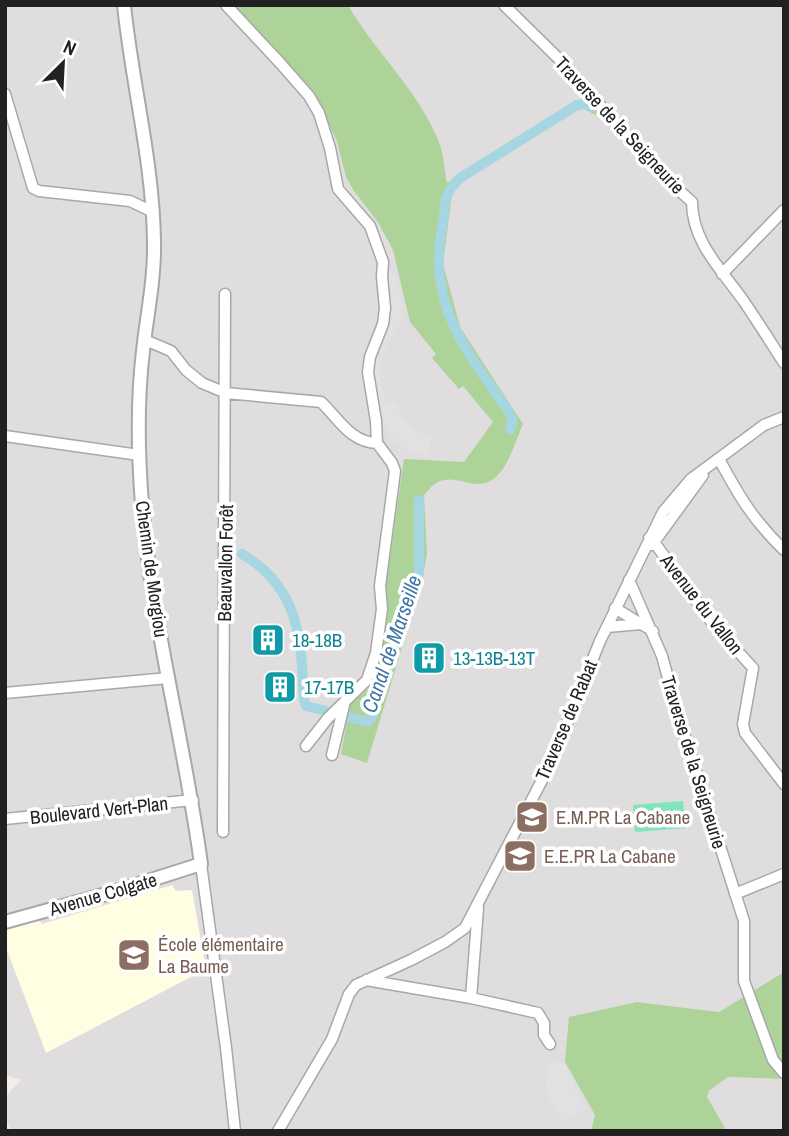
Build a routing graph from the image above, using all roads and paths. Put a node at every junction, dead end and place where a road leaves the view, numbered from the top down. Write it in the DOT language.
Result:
graph roads {
  1 [pos="124,5"];
  2 [pos="226,5"];
  3 [pos="504,5"];
  4 [pos="5,94"];
  5 [pos="784,210"];
  6 [pos="153,212"];
  7 [pos="722,274"];
  8 [pos="225,294"];
  9 [pos="145,340"];
  10 [pos="784,363"];
  11 [pos="226,393"];
  12 [pos="784,417"];
  13 [pos="5,436"];
  14 [pos="377,443"];
  15 [pos="139,455"];
  16 [pos="719,459"];
  17 [pos="652,540"];
  18 [pos="784,550"];
  19 [pos="629,580"];
  20 [pos="615,608"];
  21 [pos="641,624"];
  22 [pos="607,627"];
  23 [pos="653,631"];
  24 [pos="168,678"];
  25 [pos="5,693"];
  26 [pos="346,701"];
  27 [pos="306,746"];
  28 [pos="332,755"];
  29 [pos="784,783"];
  30 [pos="192,800"];
  31 [pos="5,819"];
  32 [pos="223,832"];
  33 [pos="201,864"];
  34 [pos="784,874"];
  35 [pos="735,894"];
  36 [pos="479,904"];
  37 [pos="5,922"];
  38 [pos="366,980"];
  39 [pos="471,998"];
  40 [pos="550,1044"];
  41 [pos="784,1073"];
  42 [pos="235,1131"];
  43 [pos="278,1131"];
  1 -- 6 [label="street, Chemin de Morgiou"];
  2 -- 14 [label="street"];
  3 -- 7 [label="street, Traverse de la Seigneurie"];
  4 -- 6 [label="street"];
  5 -- 7 [label="street"];
  6 -- 9 [label="street, Chemin de Morgiou"];
  7 -- 10 [label="street, Traverse de la Seigneurie"];
  8 -- 11 [label="street, Beauvallon Forêt"];
  9 -- 11 [label="street"];
  9 -- 15 [label="street, Chemin de Morgiou"];
  11 -- 14 [label="street"];
  11 -- 32 [label="street, Beauvallon Forêt"];
  12 -- 16 [label="street"];
  13 -- 15 [label="street"];
  14 -- 26 [label="street"];
  15 -- 24 [label="street, Chemin de Morgiou"];
  16 -- 17 [label="street"];
  16 -- 18 [label="street"];
  17 -- 19 [label="street"];
  17 -- 29 [label="street, Avenue du Vallon"];
  19 -- 20 [label="street"];
  19 -- 23 [label="street, Traverse de la Seigneurie"];
  20 -- 21 [label="street"];
  20 -- 22 [label="street"];
  21 -- 22 [label="street"];
  21 -- 23 [label="street"];
  22 -- 36 [label="street, Traverse de Rabat"];
  23 -- 35 [label="street, Traverse de la Seigneurie"];
  24 -- 25 [label="street"];
  24 -- 30 [label="street, Chemin de Morgiou"];
  26 -- 27 [label="street"];
  26 -- 28 [label="street"];
  30 -- 31 [label="street, Boulevard Vert-Plan"];
  30 -- 33 [label="street, Chemin de Morgiou"];
  33 -- 37 [label="street, Avenue Colgate"];
  33 -- 42 [label="street, Chemin de Morgiou"];
  34 -- 35 [label="street"];
  35 -- 41 [label="street, Traverse de la Seigneurie"];
  36 -- 38 [label="street, Traverse de Rabat"];
  36 -- 39 [label="street"];
  38 -- 39 [label="street"];
  38 -- 43 [label="street, Traverse de Rabat"];
  39 -- 40 [label="street"];
}
